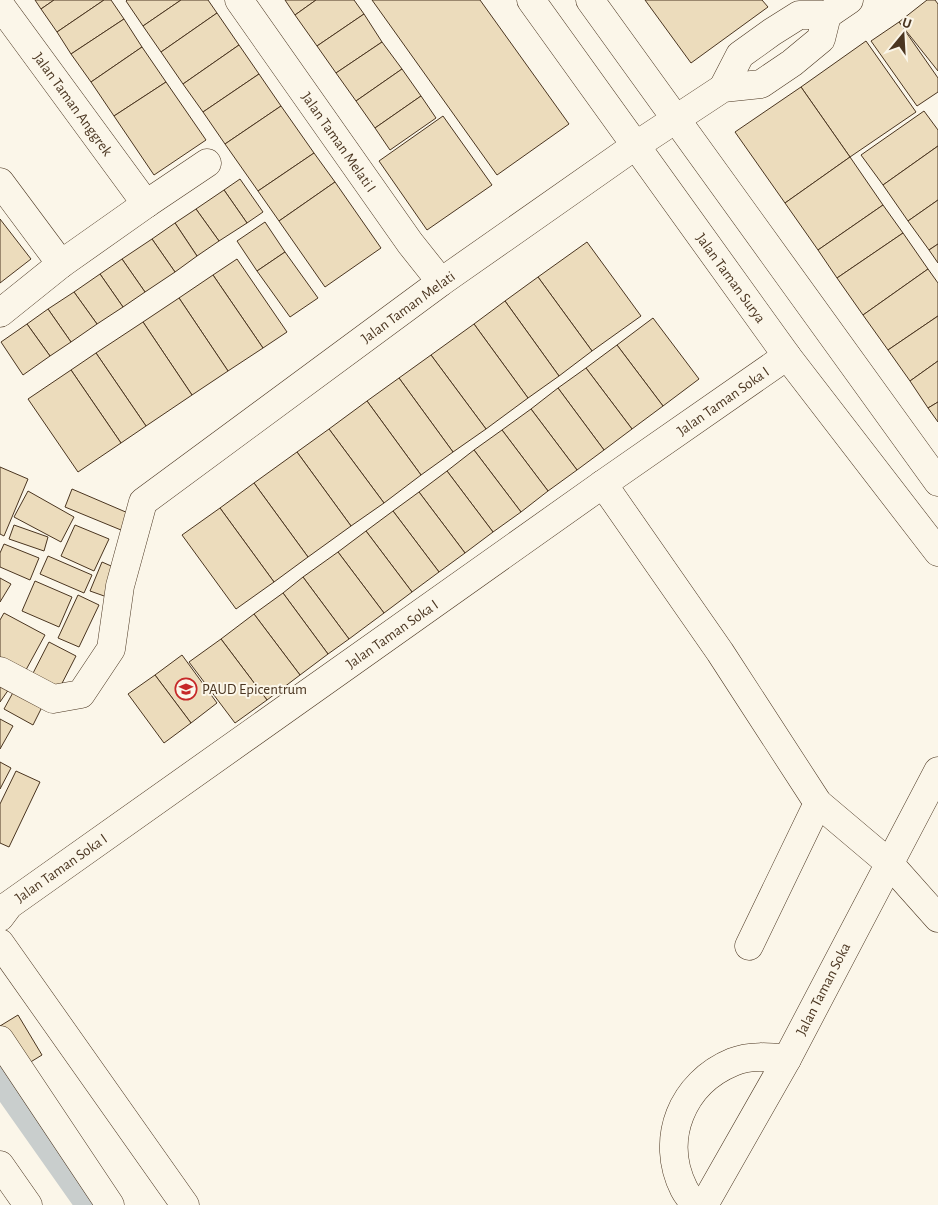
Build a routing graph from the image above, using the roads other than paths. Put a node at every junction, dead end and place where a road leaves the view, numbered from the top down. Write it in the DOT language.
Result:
graph roads {
  1 [pos="239,0"];
  2 [pos="531,0"];
  3 [pos="590,0"];
  4 [pos="849,0"];
  5 [pos="0,5"];
  6 [pos="827,15"];
  7 [pos="724,88"];
  8 [pos="676,119"];
  9 [pos="635,146"];
  10 [pos="207,163"];
  11 [pos="0,182"];
  12 [pos="146,204"];
  13 [pos="61,264"];
  14 [pos="441,282"];
  15 [pos="0,313"];
  16 [pos="787,356"];
  17 [pos="938,482"];
  18 [pos="603,484"];
  19 [pos="938,552"];
  20 [pos="0,671"];
  21 [pos="938,771"];
  22 [pos="818,803"];
  23 [pos="889,863"];
  24 [pos="0,917"];
  25 [pos="938,918"];
  26 [pos="0,942"];
  27 [pos="749,946"];
  28 [pos="0,1040"];
  29 [pos="787,1059"];
  30 [pos="0,1165"];
  31 [pos="28,1205"];
  32 [pos="110,1205"];
  33 [pos="185,1205"];
  34 [pos="695,1205"];
  35 [pos="704,1205"];
  1 -- 14 [label="street, Jalan Taman Melati I"];
  2 -- 9 [label="street, Jalan Taman Surya"];
  3 -- 8 [label="street"];
  4 -- 6 [label="street"];
  5 -- 12 [label="street, Jalan Taman Anggrek"];
  6 -- 7 [label="street"];
  6 -- 7 [label="street"];
  7 -- 8 [label="street, Jalan Taman Melati"];
  8 -- 9 [label="street, Jalan Taman Melati"];
  8 -- 17 [label="street"];
  9 -- 14 [label="street, Jalan Taman Melati"];
  9 -- 16 [label="street, Jalan Taman Surya"];
  10 -- 12 [label="street"];
  11 -- 13 [label="street"];
  12 -- 13 [label="street"];
  13 -- 15 [label="street"];
  14 -- 20 [label="street, Jalan Taman Melati"];
  16 -- 18 [label="street, Jalan Taman Soka I"];
  16 -- 19 [label="street, Jalan Taman Surya"];
  18 -- 22 [label="street"];
  18 -- 24 [label="street, Jalan Taman Soka I"];
  21 -- 23 [label="street, Jalan Taman Soka"];
  22 -- 23 [label="street"];
  22 -- 27 [label="street"];
  23 -- 25 [label="street"];
  23 -- 29 [label="street, Jalan Taman Soka"];
  26 -- 33 [label="street"];
  28 -- 32 [label="street"];
  29 -- 34 [label="street"];
  29 -- 35 [label="street, Jalan Taman Soka"];
  30 -- 31 [label="street"];
}
